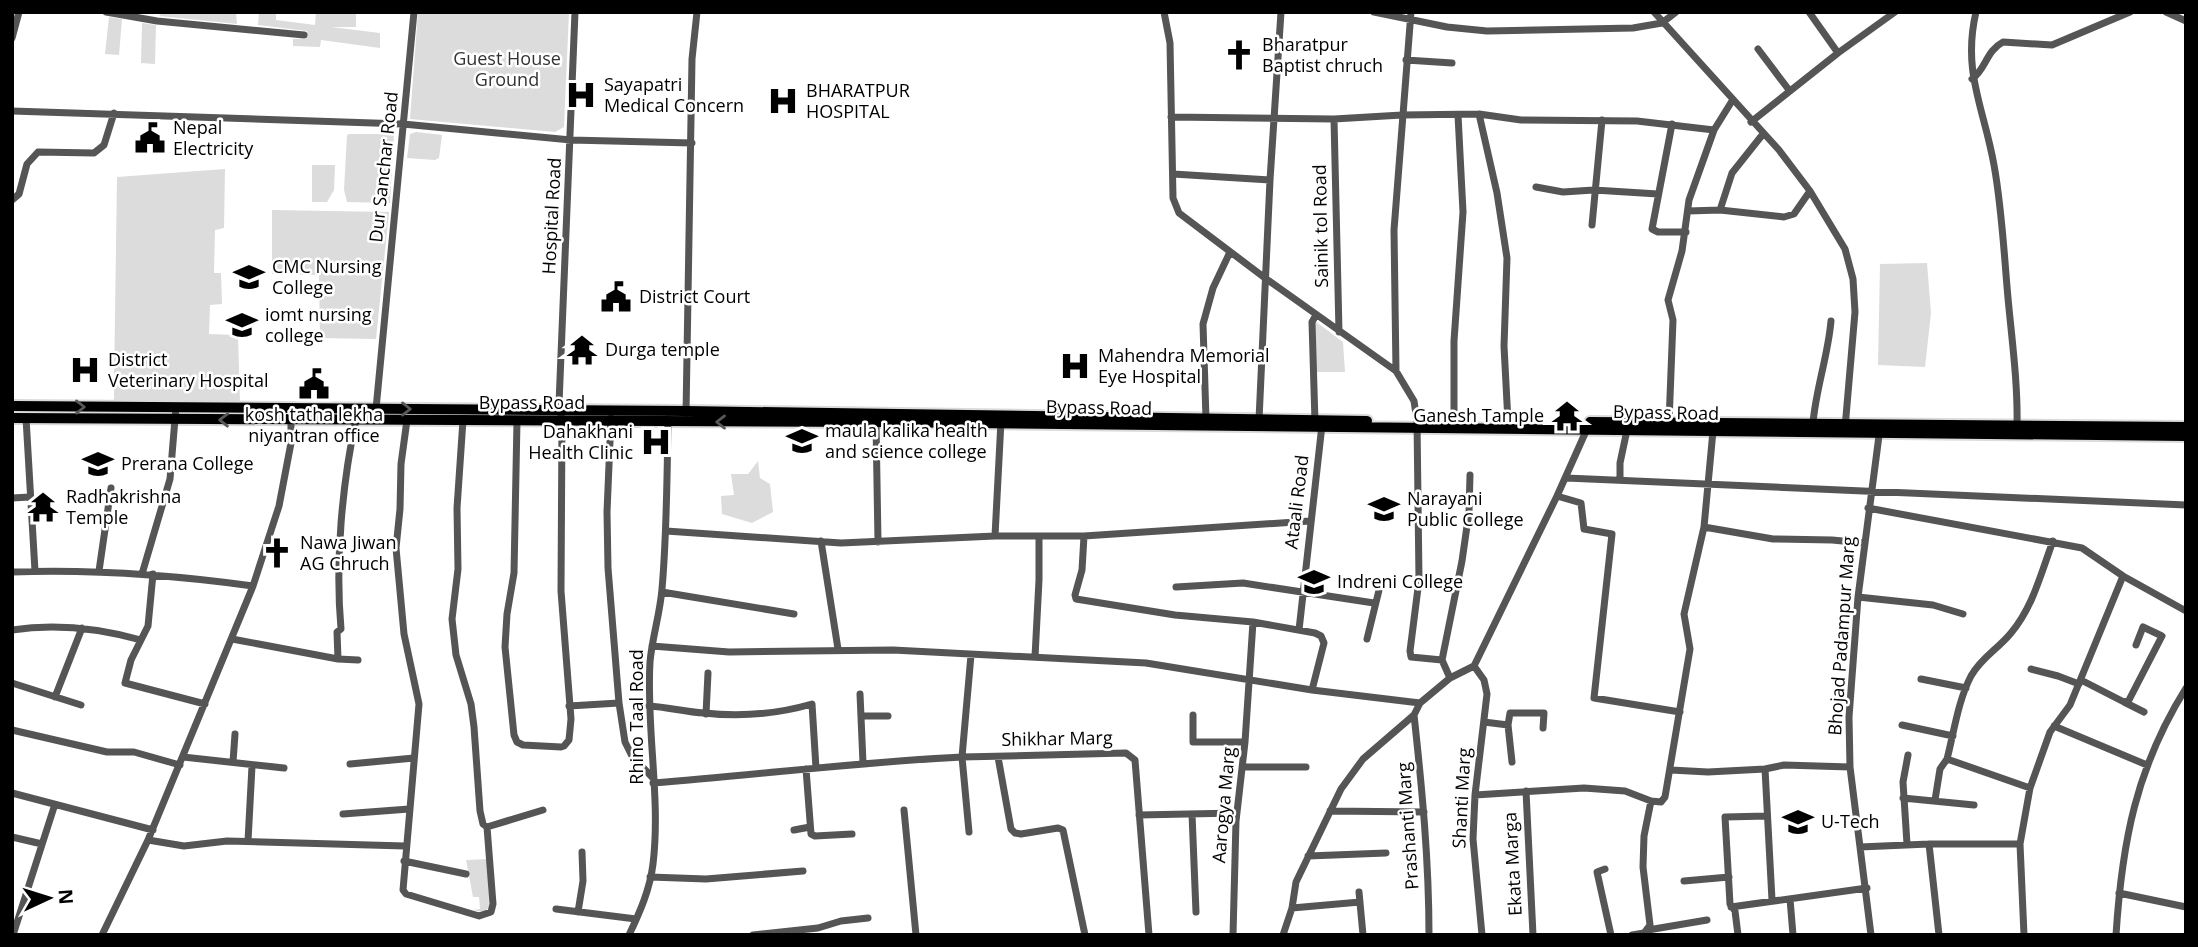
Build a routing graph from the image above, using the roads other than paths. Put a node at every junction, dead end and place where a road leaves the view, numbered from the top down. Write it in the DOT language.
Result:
graph roads {
  1 [pos="19,12"];
  2 [pos="106,12"];
  3 [pos="414,12"];
  4 [pos="575,12"];
  5 [pos="697,12"];
  6 [pos="1164,12"];
  7 [pos="1280,12"];
  8 [pos="1374,12"];
  9 [pos="1654,12"];
  10 [pos="1676,12"];
  11 [pos="1809,12"];
  12 [pos="1976,12"];
  13 [pos="2130,12"];
  14 [pos="2166,12"];
  15 [pos="1891,13"];
  16 [pos="1410,16"];
  17 [pos="2186,21"];
  18 [pos="1662,23"];
  19 [pos="304,35"];
  20 [pos="12,38"];
  21 [pos="1758,49"];
  22 [pos="1838,53"];
  23 [pos="1406,60"];
  24 [pos="1452,63"];
  25 [pos="1972,79"];
  26 [pos="1790,90"];
  27 [pos="1732,101"];
  28 [pos="12,111"];
  29 [pos="114,113"];
  30 [pos="1479,114"];
  31 [pos="1402,115"];
  32 [pos="1458,115"];
  33 [pos="1171,117"];
  34 [pos="1273,118"];
  35 [pos="1334,119"];
  36 [pos="1602,120"];
  37 [pos="1751,122"];
  38 [pos="404,124"];
  39 [pos="1672,124"];
  40 [pos="1714,130"];
  41 [pos="1763,134"];
  42 [pos="571,140"];
  43 [pos="692,143"];
  44 [pos="1173,174"];
  45 [pos="1270,180"];
  46 [pos="1536,187"];
  47 [pos="1594,190"];
  48 [pos="1810,191"];
  49 [pos="1658,194"];
  50 [pos="12,201"];
  51 [pos="1720,210"];
  52 [pos="1688,211"];
  53 [pos="1591,225"];
  54 [pos="1686,232"];
  55 [pos="1230,252"];
  56 [pos="1265,278"];
  57 [pos="1315,315"];
  58 [pos="1831,321"];
  59 [pos="1339,332"];
  60 [pos="1396,371"];
  61 [pos="12,406"];
  62 [pos="176,407"];
  63 [pos="376,409"];
  64 [pos="561,416"];
  65 [pos="611,416"];
  66 [pos="668,417"];
  67 [pos="686,417"];
  68 [pos="12,418"];
  69 [pos="26,418"];
  70 [pos="176,419"];
  71 [pos="356,419"];
  72 [pos="1206,419"];
  73 [pos="291,420"];
  74 [pos="407,420"];
  75 [pos="463,420"];
  76 [pos="1001,420"];
  77 [pos="1259,420"];
  78 [pos="517,421"];
  79 [pos="1454,421"];
  80 [pos="876,422"];
  81 [pos="1121,422"];
  82 [pos="1508,422"];
  83 [pos="1669,423"];
  84 [pos="1813,423"];
  85 [pos="1319,424"];
  86 [pos="1418,424"];
  87 [pos="2186,427"];
  88 [pos="1845,428"];
  89 [pos="1880,428"];
  90 [pos="1587,429"];
  91 [pos="1626,430"];
  92 [pos="1713,431"];
  93 [pos="2017,431"];
  94 [pos="2186,436"];
  95 [pos="1470,475"];
  96 [pos="1566,478"];
  97 [pos="1620,479"];
  98 [pos="1710,482"];
  99 [pos="110,488"];
  100 [pos="1870,492"];
  101 [pos="1557,496"];
  102 [pos="30,497"];
  103 [pos="12,498"];
  104 [pos="2186,505"];
  105 [pos="1868,508"];
  106 [pos="1310,521"];
  107 [pos="1704,527"];
  108 [pos="666,531"];
  109 [pos="995,536"];
  110 [pos="1084,536"];
  111 [pos="1039,537"];
  112 [pos="821,541"];
  113 [pos="2053,541"];
  114 [pos="878,542"];
  115 [pos="1864,543"];
  116 [pos="35,571"];
  117 [pos="99,571"];
  118 [pos="12,572"];
  119 [pos="142,573"];
  120 [pos="153,574"];
  121 [pos="2123,576"];
  122 [pos="1381,582"];
  123 [pos="253,586"];
  124 [pos="1176,587"];
  125 [pos="1304,591"];
  126 [pos="662,592"];
  127 [pos="1858,597"];
  128 [pos="1374,603"];
  129 [pos="2186,611"];
  130 [pos="793,614"];
  131 [pos="1963,614"];
  132 [pos="1252,622"];
  133 [pos="82,628"];
  134 [pos="12,630"];
  135 [pos="1299,630"];
  136 [pos="232,639"];
  137 [pos="1367,639"];
  138 [pos="141,640"];
  139 [pos="2136,645"];
  140 [pos="652,646"];
  141 [pos="838,649"];
  142 [pos="971,655"];
  143 [pos="1035,657"];
  144 [pos="338,659"];
  145 [pos="358,660"];
  146 [pos="1443,660"];
  147 [pos="1474,666"];
  148 [pos="2031,669"];
  149 [pos="708,673"];
  150 [pos="1248,678"];
  151 [pos="1450,678"];
  152 [pos="1921,679"];
  153 [pos="2080,682"];
  154 [pos="12,683"];
  155 [pos="1966,688"];
  156 [pos="2186,688"];
  157 [pos="1312,690"];
  158 [pos="860,694"];
  159 [pos="55,697"];
  160 [pos="2124,702"];
  161 [pos="620,703"];
  162 [pos="1420,703"];
  163 [pos="205,704"];
  164 [pos="81,705"];
  165 [pos="569,706"];
  166 [pos="649,706"];
  167 [pos="1680,712"];
  168 [pos="2144,712"];
  169 [pos="706,714"];
  170 [pos="1193,715"];
  171 [pos="1414,715"];
  172 [pos="862,716"];
  173 [pos="888,716"];
  174 [pos="1483,722"];
  175 [pos="1508,725"];
  176 [pos="1902,725"];
  177 [pos="2054,726"];
  178 [pos="1543,728"];
  179 [pos="12,730"];
  180 [pos="235,734"];
  181 [pos="1953,736"];
  182 [pos="1245,742"];
  183 [pos="1908,755"];
  184 [pos="183,757"];
  185 [pos="962,757"];
  186 [pos="998,757"];
  187 [pos="414,758"];
  188 [pos="1947,759"];
  189 [pos="233,762"];
  190 [pos="1512,762"];
  191 [pos="863,763"];
  192 [pos="350,764"];
  193 [pos="180,765"];
  194 [pos="252,765"];
  195 [pos="2147,765"];
  196 [pos="1242,767"];
  197 [pos="1306,767"];
  198 [pos="1850,767"];
  199 [pos="284,768"];
  200 [pos="816,768"];
  201 [pos="806,769"];
  202 [pos="1765,769"];
  203 [pos="1671,770"];
  204 [pos="653,780"];
  205 [pos="2030,788"];
  206 [pos="1526,791"];
  207 [pos="12,793"];
  208 [pos="1475,795"];
  209 [pos="1903,798"];
  210 [pos="1935,800"];
  211 [pos="1651,801"];
  212 [pos="55,804"];
  213 [pos="1974,805"];
  214 [pos="409,809"];
  215 [pos="543,810"];
  216 [pos="904,810"];
  217 [pos="1329,811"];
  218 [pos="1424,812"];
  219 [pos="1237,813"];
  220 [pos="343,814"];
  221 [pos="1192,814"];
  222 [pos="1139,815"];
  223 [pos="1767,816"];
  224 [pos="487,827"];
  225 [pos="810,827"];
  226 [pos="153,830"];
  227 [pos="794,830"];
  228 [pos="969,832"];
  229 [pos="852,834"];
  230 [pos="12,836"];
  231 [pos="149,840"];
  232 [pos="248,841"];
  233 [pos="42,844"];
  234 [pos="1907,844"];
  235 [pos="1929,844"];
  236 [pos="2020,844"];
  237 [pos="405,846"];
  238 [pos="1860,847"];
  239 [pos="582,852"];
  240 [pos="1386,853"];
  241 [pos="1308,856"];
  242 [pos="404,861"];
  243 [pos="1605,869"];
  244 [pos="803,871"];
  245 [pos="466,874"];
  246 [pos="650,877"];
  247 [pos="1729,877"];
  248 [pos="1684,881"];
  249 [pos="1867,888"];
  250 [pos="1359,892"];
  251 [pos="2119,893"];
  252 [pos="1790,899"];
  253 [pos="1772,900"];
  254 [pos="1360,902"];
  255 [pos="1731,907"];
  256 [pos="2186,907"];
  257 [pos="1292,908"];
  258 [pos="556,909"];
  259 [pos="578,912"];
  260 [pos="1196,912"];
  261 [pos="868,918"];
  262 [pos="636,919"];
  263 [pos="1707,920"];
  264 [pos="1648,930"];
  265 [pos="13,935"];
  266 [pos="102,935"];
  267 [pos="629,935"];
  268 [pos="753,935"];
  269 [pos="916,935"];
  270 [pos="1084,935"];
  271 [pos="1149,935"];
  272 [pos="1233,935"];
  273 [pos="1283,935"];
  274 [pos="1363,935"];
  275 [pos="1429,935"];
  276 [pos="1482,935"];
  277 [pos="1533,935"];
  278 [pos="1611,935"];
  279 [pos="1632,935"];
  280 [pos="1738,935"];
  281 [pos="1793,935"];
  282 [pos="1871,935"];
  283 [pos="1938,935"];
  284 [pos="2024,935"];
  285 [pos="2116,935"];
  1 -- 20 [label="street"];
  2 -- 19 [label="street"];
  3 -- 38 [label="street, Dur Sanchar Road"];
  4 -- 42 [label="street, Hospital Road"];
  5 -- 43 [label="street"];
  6 -- 33 [label="street"];
  7 -- 34 [label="street"];
  8 -- 16 [label="street"];
  9 -- 18 [label="street"];
  10 -- 18 [label="street"];
  11 -- 22 [label="street"];
  12 -- 25 [label="street"];
  13 -- 25 [label="street"];
  14 -- 17 [label="street"];
  15 -- 22 [label="street"];
  16 -- 18 [label="street"];
  16 -- 23 [label="street"];
  18 -- 27 [label="street"];
  21 -- 26 [label="street"];
  22 -- 26 [label="street"];
  23 -- 24 [label="street"];
  23 -- 31 [label="street"];
  25 -- 93 [label="street"];
  26 -- 37 [label="street"];
  27 -- 37 [label="street"];
  27 -- 40 [label="street"];
  28 -- 29 [label="street"];
  29 -- 38 [label="street"];
  29 -- 50 [label="street"];
  30 -- 32 [label="street"];
  30 -- 36 [label="street"];
  30 -- 82 [label="street"];
  31 -- 32 [label="street"];
  31 -- 35 [label="street"];
  31 -- 60 [label="street"];
  32 -- 79 [label="street"];
  33 -- 34 [label="street"];
  33 -- 44 [label="street"];
  34 -- 35 [label="street"];
  34 -- 45 [label="street"];
  35 -- 59 [label="street, Sainik tol Road"];
  36 -- 39 [label="street"];
  36 -- 47 [label="street"];
  37 -- 41 [label="street"];
  38 -- 42 [label="street"];
  38 -- 63 [label="street, Dur Sanchar Road"];
  39 -- 40 [label="street"];
  39 -- 49 [label="street"];
  40 -- 52 [label="street"];
  41 -- 48 [label="street"];
  41 -- 51 [label="street"];
  42 -- 43 [label="street"];
  42 -- 64 [label="street, Hospital Road"];
  43 -- 67 [label="street"];
  44 -- 45 [label="street"];
  44 -- 55 [label="street"];
  45 -- 56 [label="street"];
  46 -- 47 [label="street"];
  47 -- 49 [label="street"];
  47 -- 53 [label="street"];
  48 -- 51 [label="street"];
  48 -- 88 [label="street"];
  49 -- 54 [label="street"];
  51 -- 52 [label="street"];
  52 -- 54 [label="street"];
  54 -- 83 [label="street"];
  55 -- 56 [label="street"];
  55 -- 72 [label="street"];
  56 -- 57 [label="street"];
  56 -- 77 [label="street"];
  57 -- 59 [label="street"];
  57 -- 85 [label="street, Ataali Road"];
  58 -- 84 [label="street"];
  59 -- 60 [label="street"];
  60 -- 86 [label="street"];
  61 -- 62 [label="highway, Bypass Road, one-way"];
  62 -- 63 [label="highway, Bypass Road"];
  62 -- 70 [label="street"];
  63 -- 64 [label="highway, Bypass Road, one-way"];
  64 -- 65 [label="highway, Bypass Road"];
  64 -- 78 [label="highway, Bypass Road"];
  64 -- 165 [label="street, Hospital Road"];
  65 -- 66 [label="highway, Bypass Road"];
  65 -- 161 [label="street"];
  66 -- 67 [label="highway, Bypass Road"];
  66 -- 108 [label="street, Rhino Taal Road"];
  67 -- 76 [label="highway, Bypass Road"];
  80 -- 67 [label="highway, Bypass Road, one-way"];
  68 -- 69 [label="highway, Bypass Road"];
  69 -- 70 [label="highway, Bypass Road"];
  69 -- 102 [label="street"];
  73 -- 70 [label="highway, Bypass Road, one-way"];
  70 -- 119 [label="street"];
  71 -- 73 [label="highway, Bypass Road"];
  71 -- 74 [label="highway, Bypass Road"];
  71 -- 144 [label="street"];
  72 -- 77 [label="highway, Bypass Road"];
  72 -- 81 [label="highway, Bypass Road"];
  73 -- 123 [label="street"];
  74 -- 75 [label="highway, Bypass Road"];
  74 -- 187 [label="street"];
  75 -- 78 [label="highway, Bypass Road"];
  75 -- 224 [label="street"];
  76 -- 80 [label="highway, Bypass Road"];
  76 -- 81 [label="highway, Bypass Road"];
  76 -- 109 [label="street"];
  77 -- 85 [label="highway, Bypass Road"];
  78 -- 165 [label="street, Hospital Road"];
  79 -- 82 [label="highway, Bypass Road"];
  79 -- 86 [label="highway, Bypass Road"];
  80 -- 114 [label="street"];
  81 -- 85 [label="highway, Bypass Road"];
  82 -- 83 [label="highway, Bypass Road"];
  83 -- 84 [label="highway, Bypass Road"];
  84 -- 88 [label="highway, Bypass Road"];
  85 -- 86 [label="highway, Bypass Road"];
  85 -- 106 [label="street, Ataali Road"];
  86 -- 90 [label="highway, Bypass Road"];
  86 -- 146 [label="street"];
  87 -- 93 [label="highway, Bypass Road"];
  88 -- 89 [label="highway, Bypass Road"];
  88 -- 92 [label="highway, Bypass Road"];
  89 -- 93 [label="highway, Bypass Road"];
  89 -- 100 [label="street, Bhojad Padampur Marg"];
  90 -- 91 [label="highway, Bypass Road"];
  90 -- 96 [label="street"];
  91 -- 92 [label="highway, Bypass Road"];
  91 -- 97 [label="street"];
  92 -- 98 [label="street"];
  93 -- 94 [label="highway, Bypass Road"];
  95 -- 146 [label="street"];
  96 -- 97 [label="street"];
  96 -- 101 [label="street"];
  97 -- 98 [label="street"];
  98 -- 100 [label="street"];
  98 -- 107 [label="street"];
  99 -- 117 [label="street"];
  100 -- 104 [label="street"];
  100 -- 105 [label="street, Bhojad Padampur Marg"];
  101 -- 147 [label="street"];
  101 -- 167 [label="street"];
  102 -- 103 [label="street"];
  102 -- 116 [label="street"];
  105 -- 113 [label="street"];
  105 -- 115 [label="street, Bhojad Padampur Marg"];
  106 -- 110 [label="street"];
  106 -- 125 [label="street, Ataali Road"];
  107 -- 115 [label="street"];
  107 -- 167 [label="street"];
  108 -- 112 [label="street"];
  108 -- 126 [label="street, Rhino Taal Road"];
  109 -- 111 [label="street"];
  109 -- 114 [label="street"];
  110 -- 111 [label="street"];
  110 -- 132 [label="street"];
  111 -- 143 [label="street"];
  112 -- 114 [label="street"];
  112 -- 141 [label="street"];
  113 -- 121 [label="street"];
  113 -- 155 [label="street"];
  115 -- 127 [label="street, Bhojad Padampur Marg"];
  116 -- 117 [label="street"];
  116 -- 118 [label="street"];
  117 -- 119 [label="street"];
  119 -- 120 [label="street"];
  120 -- 123 [label="street"];
  120 -- 138 [label="street"];
  121 -- 129 [label="street"];
  121 -- 153 [label="street"];
  122 -- 128 [label="street"];
  123 -- 136 [label="street"];
  124 -- 125 [label="street"];
  125 -- 128 [label="street"];
  125 -- 135 [label="street, Ataali Road"];
  126 -- 130 [label="street"];
  126 -- 140 [label="street, Rhino Taal Road"];
  127 -- 131 [label="street"];
  127 -- 198 [label="street, Bhojad Padampur Marg"];
  128 -- 137 [label="street"];
  132 -- 135 [label="street"];
  132 -- 150 [label="street, Aarogya Marg"];
  133 -- 134 [label="street"];
  133 -- 138 [label="street"];
  133 -- 159 [label="street"];
  135 -- 157 [label="street"];
  136 -- 144 [label="street"];
  136 -- 163 [label="street"];
  138 -- 163 [label="street"];
  139 -- 160 [label="street"];
  140 -- 141 [label="street"];
  140 -- 166 [label="street, Rhino Taal Road"];
  141 -- 142 [label="street"];
  142 -- 143 [label="street"];
  142 -- 185 [label="street"];
  143 -- 150 [label="street"];
  144 -- 145 [label="street"];
  146 -- 151 [label="street"];
  147 -- 151 [label="street"];
  147 -- 174 [label="street, Shanti Marg"];
  148 -- 153 [label="street"];
  149 -- 169 [label="street"];
  150 -- 157 [label="street"];
  150 -- 182 [label="street, Aarogya Marg"];
  151 -- 162 [label="street"];
  152 -- 155 [label="street"];
  153 -- 160 [label="street"];
  153 -- 177 [label="street"];
  154 -- 159 [label="street"];
  155 -- 181 [label="street"];
  156 -- 195 [label="street"];
  157 -- 162 [label="street"];
  158 -- 172 [label="street"];
  159 -- 164 [label="street"];
  160 -- 168 [label="street"];
  161 -- 165 [label="street"];
  161 -- 204 [label="street"];
  162 -- 171 [label="street"];
  163 -- 184 [label="street"];
  166 -- 169 [label="street"];
  166 -- 204 [label="street, Rhino Taal Road"];
  167 -- 203 [label="street"];
  169 -- 200 [label="street"];
  170 -- 182 [label="street"];
  171 -- 217 [label="street"];
  171 -- 218 [label="street, Prashanti Marg"];
  172 -- 173 [label="street"];
  172 -- 191 [label="street"];
  174 -- 175 [label="street"];
  174 -- 208 [label="street, Shanti Marg"];
  175 -- 178 [label="street"];
  175 -- 190 [label="street"];
  176 -- 181 [label="street"];
  177 -- 195 [label="street"];
  177 -- 205 [label="street"];
  179 -- 193 [label="street"];
  180 -- 189 [label="street"];
  181 -- 188 [label="street"];
  182 -- 196 [label="street, Aarogya Marg"];
  183 -- 209 [label="street"];
  184 -- 189 [label="street"];
  184 -- 193 [label="street"];
  185 -- 186 [label="street, Shikhar Marg"];
  185 -- 191 [label="street, Shikhar Marg"];
  185 -- 228 [label="street"];
  186 -- 222 [label="street, Shikhar Marg"];
  186 -- 270 [label="street"];
  187 -- 192 [label="street"];
  187 -- 214 [label="street"];
  188 -- 205 [label="street"];
  188 -- 210 [label="street"];
  189 -- 194 [label="street"];
  191 -- 200 [label="street, Shikhar Marg"];
  193 -- 226 [label="street"];
  194 -- 199 [label="street"];
  194 -- 232 [label="street"];
  195 -- 251 [label="street"];
  196 -- 197 [label="street"];
  196 -- 219 [label="street, Aarogya Marg"];
  198 -- 202 [label="street"];
  198 -- 238 [label="street, Bhojad Padampur Marg"];
  200 -- 201 [label="street, Shikhar Marg"];
  201 -- 204 [label="street, Shikhar Marg"];
  201 -- 225 [label="street"];
  202 -- 203 [label="street"];
  202 -- 223 [label="street"];
  203 -- 211 [label="street"];
  204 -- 246 [label="street, Rhino Taal Road"];
  205 -- 236 [label="street"];
  206 -- 208 [label="street"];
  206 -- 211 [label="street"];
  206 -- 277 [label="street, Ekata Marga"];
  207 -- 212 [label="street"];
  208 -- 276 [label="street, Shanti Marg"];
  209 -- 210 [label="street"];
  209 -- 234 [label="street"];
  210 -- 213 [label="street"];
  211 -- 264 [label="street"];
  212 -- 226 [label="street"];
  212 -- 233 [label="street"];
  214 -- 220 [label="street"];
  214 -- 237 [label="street"];
  215 -- 224 [label="street"];
  216 -- 269 [label="street"];
  217 -- 218 [label="street"];
  217 -- 241 [label="street"];
  218 -- 275 [label="street, Prashanti Marg"];
  219 -- 221 [label="street"];
  219 -- 272 [label="street, Aarogya Marg"];
  221 -- 222 [label="street"];
  221 -- 260 [label="street"];
  222 -- 271 [label="street, Shikhar Marg"];
  223 -- 247 [label="street"];
  223 -- 253 [label="street"];
  224 -- 242 [label="street"];
  225 -- 227 [label="street"];
  225 -- 229 [label="street"];
  226 -- 231 [label="street"];
  230 -- 233 [label="street"];
  231 -- 232 [label="street"];
  231 -- 266 [label="street"];
  232 -- 237 [label="street"];
  233 -- 265 [label="street"];
  234 -- 235 [label="street"];
  234 -- 238 [label="street"];
  235 -- 236 [label="street"];
  235 -- 283 [label="street"];
  236 -- 284 [label="street"];
  237 -- 242 [label="street"];
  238 -- 249 [label="street, Bhojad Padampur Marg"];
  239 -- 259 [label="street"];
  240 -- 241 [label="street"];
  241 -- 257 [label="street"];
  242 -- 245 [label="street"];
  243 -- 278 [label="street"];
  244 -- 246 [label="street"];
  246 -- 262 [label="street, Rhino Taal Road"];
  247 -- 248 [label="street"];
  247 -- 255 [label="street"];
  249 -- 252 [label="street"];
  249 -- 282 [label="street, Bhojad Padampur Marg"];
  250 -- 254 [label="street"];
  251 -- 256 [label="street"];
  251 -- 285 [label="street"];
  252 -- 253 [label="street"];
  252 -- 281 [label="street"];
  253 -- 255 [label="street"];
  254 -- 257 [label="street"];
  254 -- 274 [label="street"];
  255 -- 280 [label="street"];
  257 -- 273 [label="street"];
  258 -- 259 [label="street"];
  259 -- 262 [label="street"];
  261 -- 268 [label="street"];
  262 -- 267 [label="street, Rhino Taal Road"];
  263 -- 264 [label="street"];
  264 -- 279 [label="street"];
}
